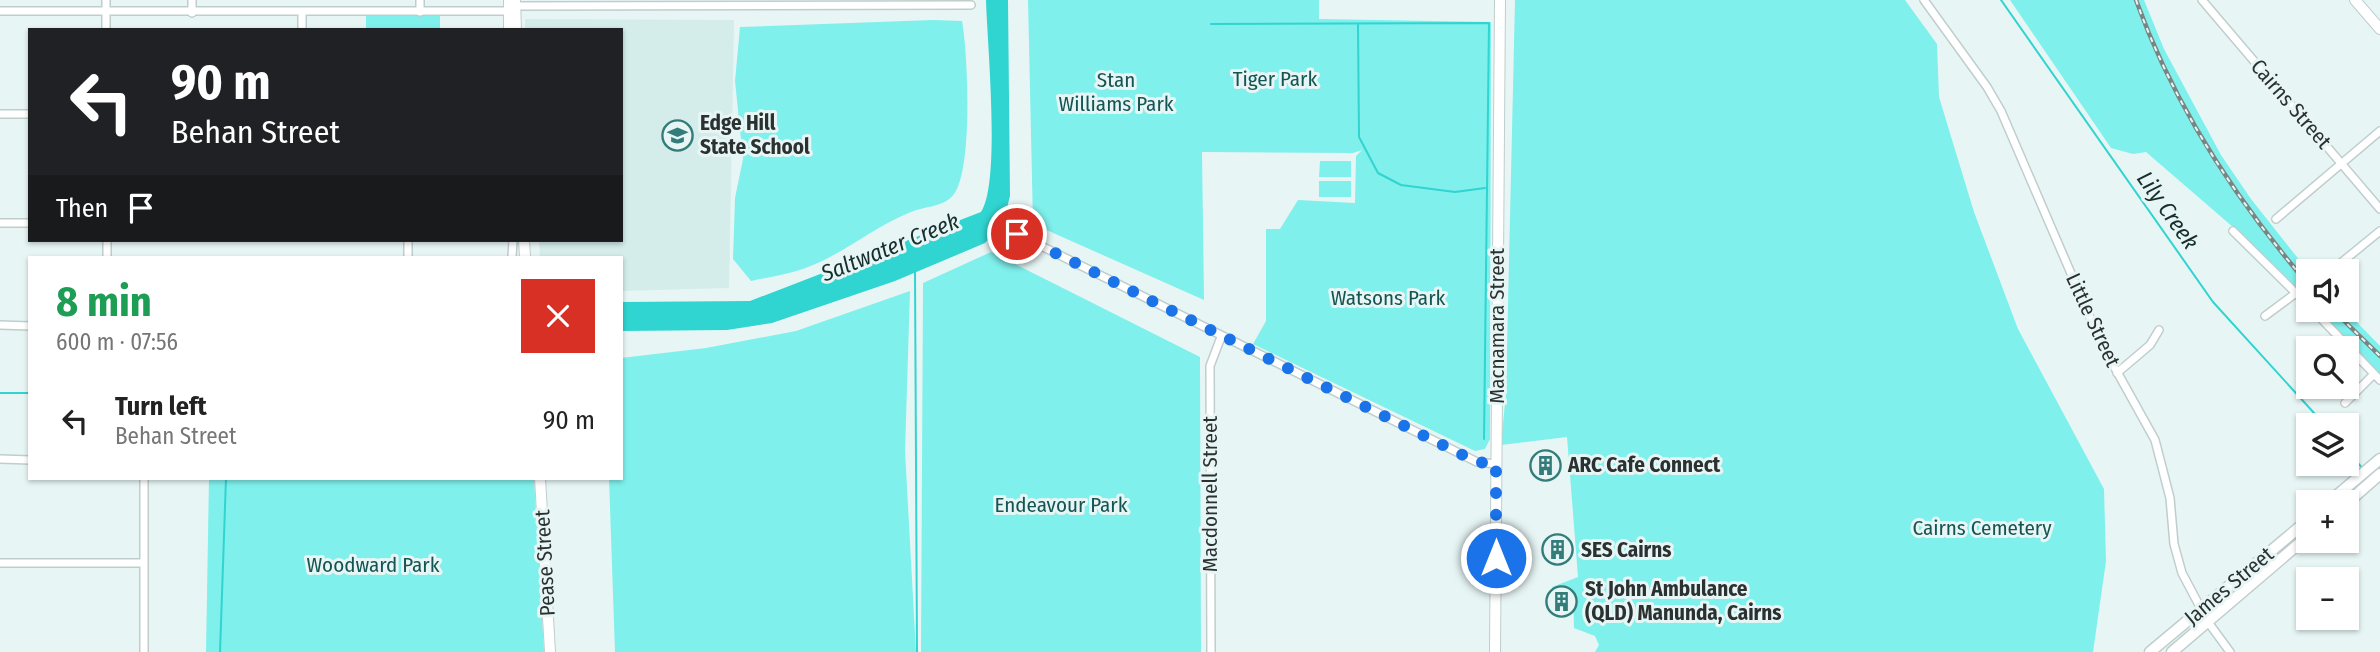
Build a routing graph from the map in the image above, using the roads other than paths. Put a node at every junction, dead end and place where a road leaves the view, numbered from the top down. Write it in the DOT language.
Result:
graph roads {
  1 [pos="106,0"];
  2 [pos="192,0"];
  3 [pos="420,0"];
  4 [pos="1500,0"];
  5 [pos="1924,0"];
  6 [pos="2202,0"];
  7 [pos="2355,0"];
  8 [pos="746,2"];
  9 [pos="620,3"];
  10 [pos="971,5"];
  11 [pos="512,6"];
  12 [pos="0,12"];
  13 [pos="420,12"];
  14 [pos="106,13"];
  15 [pos="192,13"];
  16 [pos="302,13"];
  17 [pos="106,28"];
  18 [pos="302,28"];
  19 [pos="509,28"];
  20 [pos="516,28"];
  21 [pos="2380,29"];
  22 [pos="0,114"];
  23 [pos="28,114"];
  24 [pos="2380,131"];
  25 [pos="2342,164"];
  26 [pos="2380,209"];
  27 [pos="2276,219"];
  28 [pos="0,223"];
  29 [pos="28,223"];
  30 [pos="2380,231"];
  31 [pos="2234,232"];
  32 [pos="1017,234"];
  33 [pos="2346,259"];
  34 [pos="2296,293"];
  35 [pos="2265,317"];
  36 [pos="2324,322"];
  37 [pos="0,326"];
  38 [pos="28,326"];
  39 [pos="2158,330"];
  40 [pos="1221,337"];
  41 [pos="2117,373"];
  42 [pos="2374,374"];
  43 [pos="2380,380"];
  44 [pos="2345,403"];
  45 [pos="0,459"];
  46 [pos="28,460"];
  47 [pos="1496,464"];
  48 [pos="2377,466"];
  49 [pos="2366,479"];
  50 [pos="144,480"];
  51 [pos="540,480"];
  52 [pos="2348,490"];
  53 [pos="2357,490"];
  54 [pos="2296,530"];
  55 [pos="2296,546"];
  56 [pos="0,563"];
  57 [pos="144,563"];
  58 [pos="2202,610"];
  59 [pos="2208,622"];
  60 [pos="550,651"];
  61 [pos="144,652"];
  62 [pos="1211,652"];
  63 [pos="1495,652"];
  64 [pos="2150,652"];
  65 [pos="2172,652"];
  66 [pos="2230,652"];
  1 -- 14 [label="street"];
  2 -- 15 [label="street"];
  3 -- 13 [label="street"];
  4 -- 47 [label="street, Macnamara Street"];
  5 -- 41 [label="street, Little Street"];
  6 -- 25 [label="street, Cairns Street"];
  7 -- 21 [label="street"];
  8 -- 9 [label="street"];
  8 -- 10 [label="street"];
  9 -- 11 [label="street"];
  11 -- 13 [label="street"];
  11 -- 19 [label="street"];
  11 -- 20 [label="street"];
  12 -- 14 [label="street"];
  13 -- 16 [label="street"];
  14 -- 15 [label="street"];
  14 -- 17 [label="street"];
  15 -- 16 [label="street"];
  16 -- 18 [label="street"];
  22 -- 23 [label="street"];
  24 -- 25 [label="street"];
  25 -- 26 [label="street, Cairns Street"];
  25 -- 27 [label="street"];
  28 -- 29 [label="street"];
  30 -- 33 [label="street"];
  31 -- 34 [label="street"];
  32 -- 40 [label="street"];
  34 -- 35 [label="street"];
  36 -- 42 [label="street"];
  37 -- 38 [label="street"];
  39 -- 41 [label="street"];
  40 -- 47 [label="street"];
  40 -- 62 [label="street, Macdonnell Street"];
  41 -- 58 [label="street, Little Street"];
  42 -- 43 [label="street"];
  42 -- 44 [label="street"];
  45 -- 46 [label="street"];
  47 -- 63 [label="street, Macnamara Street"];
  48 -- 49 [label="main road"];
  49 -- 52 [label="main road"];
  49 -- 53 [label="main road"];
  50 -- 57 [label="street"];
  51 -- 60 [label="street, Pease Street"];
  54 -- 58 [label="main road, James Street"];
  55 -- 59 [label="main road, James Street"];
  56 -- 57 [label="street"];
  57 -- 61 [label="street"];
  58 -- 59 [label="street, Little Street"];
  58 -- 64 [label="main road, James Street"];
  59 -- 65 [label="main road, James Street"];
  59 -- 66 [label="street, Little Street"];
}
